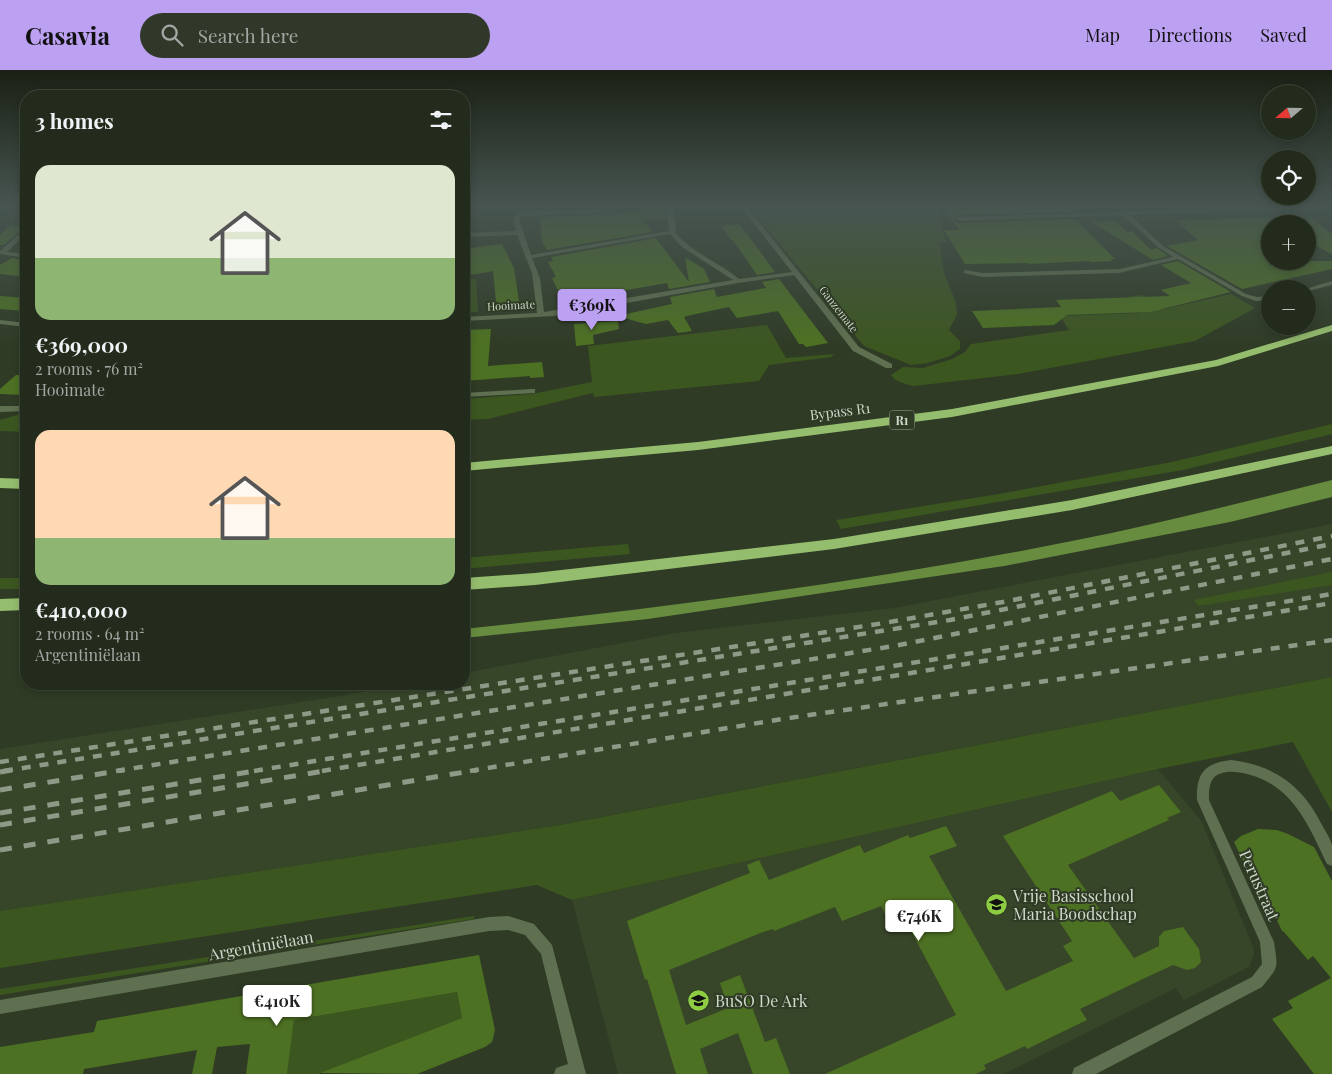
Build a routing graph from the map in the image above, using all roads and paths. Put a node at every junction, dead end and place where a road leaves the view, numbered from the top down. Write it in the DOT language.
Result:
graph roads {
  1 [pos="527,254"];
  2 [pos="546,254"];
  3 [pos="699,254"];
  4 [pos="781,254"];
  5 [pos="1174,254"];
  6 [pos="528,257"];
  7 [pos="1179,257"];
  8 [pos="966,272"];
  9 [pos="796,273"];
  10 [pos="738,281"];
  11 [pos="1332,283"];
  12 [pos="1316,287"];
  13 [pos="1261,299"];
  14 [pos="541,315"];
  15 [pos="470,319"];
  16 [pos="0,322"];
  17 [pos="20,324"];
  18 [pos="1332,328"];
  19 [pos="889,366"];
  20 [pos="532,391"];
  21 [pos="470,395"];
  22 [pos="0,409"];
  23 [pos="20,409"];
  24 [pos="1332,450"];
  25 [pos="470,466"];
  26 [pos="0,483"];
  27 [pos="20,484"];
  28 [pos="470,584"];
  29 [pos="20,604"];
  30 [pos="0,605"];
  31 [pos="1332,859"];
  32 [pos="0,1007"];
  33 [pos="572,1072"];
  34 [pos="1080,1074"];
  1 -- 6 [label="street"];
  2 -- 6 [label="street"];
  3 -- 10 [label="street"];
  4 -- 9 [label="street, Ganzemate"];
  5 -- 7 [label="street"];
  6 -- 14 [label="street"];
  7 -- 8 [label="street"];
  7 -- 13 [label="street"];
  9 -- 10 [label="street, Hooimate"];
  9 -- 19 [label="street, Ganzemate"];
  10 -- 14 [label="street, Hooimate"];
  11 -- 12 [label="street"];
  14 -- 15 [label="street, Hooimate"];
  16 -- 17 [label="street"];
  18 -- 25 [label="highway, Bypass R1 / R1"];
  20 -- 21 [label="street"];
  22 -- 23 [label="street"];
  24 -- 28 [label="highway"];
  26 -- 27 [label="highway"];
  29 -- 30 [label="highway"];
  31 -- 34 [label="street, Perustraat"];
  32 -- 33 [label="street, Argentiniëlaan"];
}
